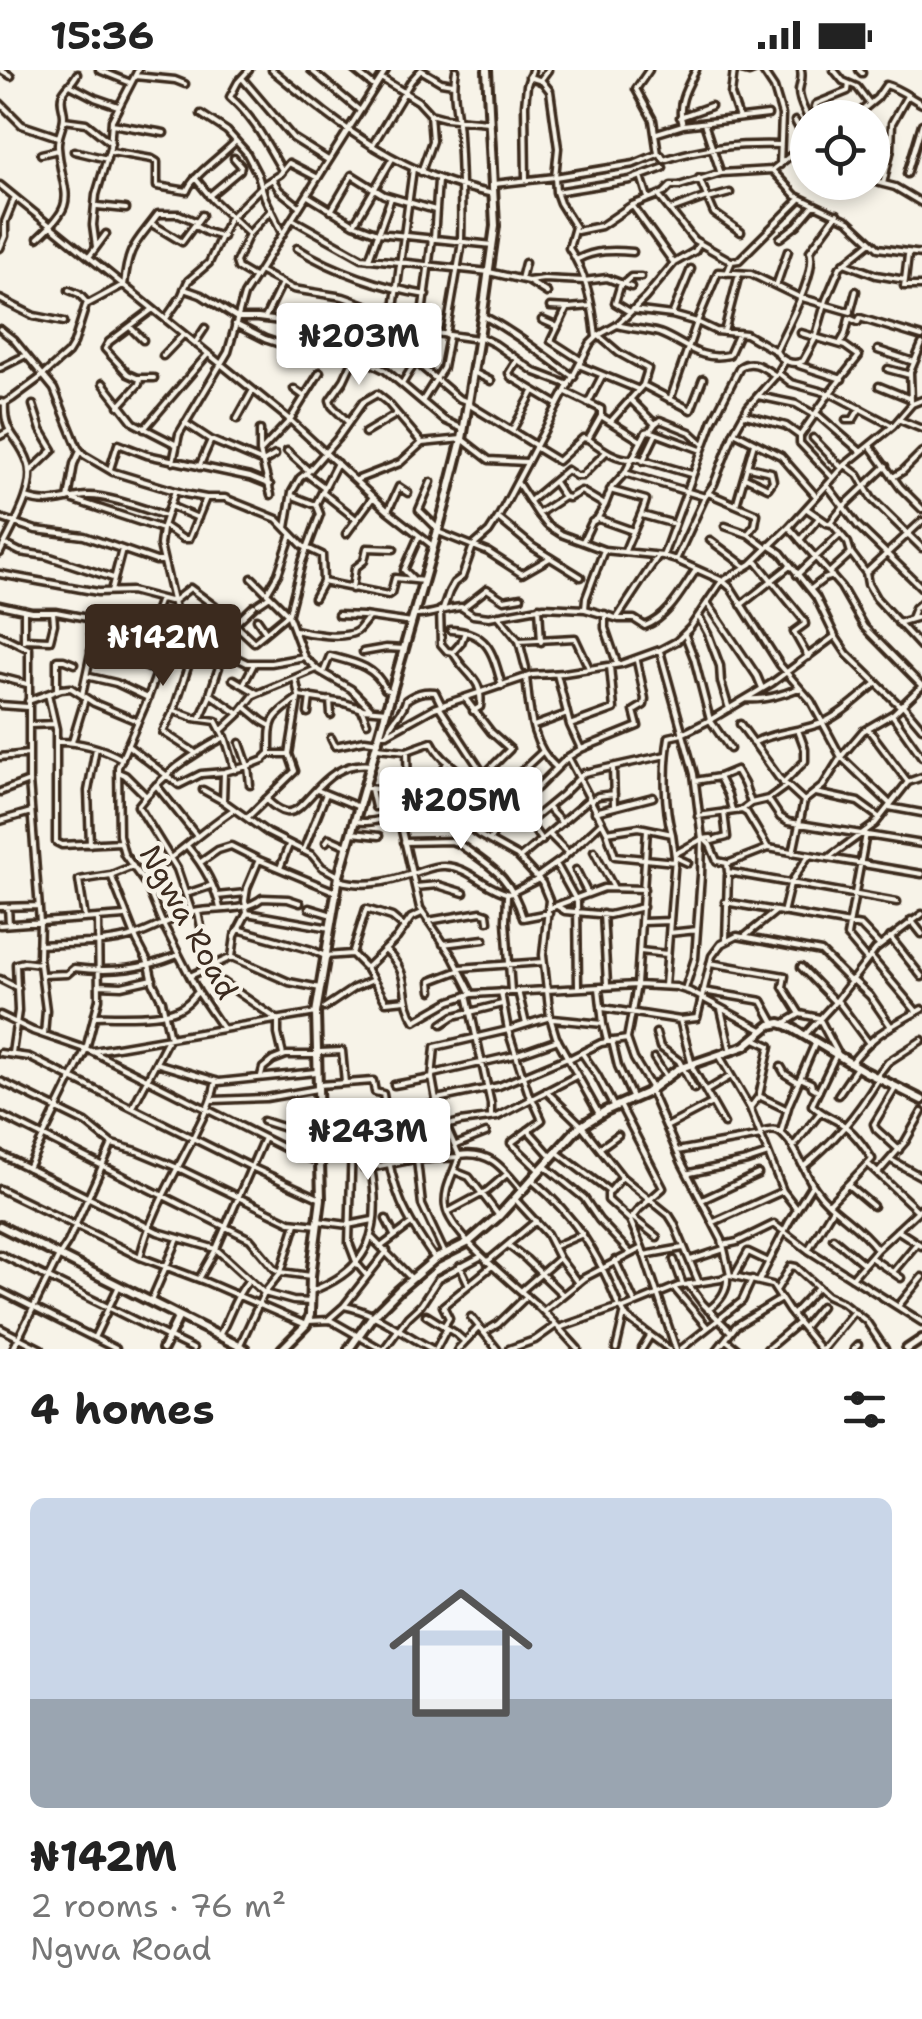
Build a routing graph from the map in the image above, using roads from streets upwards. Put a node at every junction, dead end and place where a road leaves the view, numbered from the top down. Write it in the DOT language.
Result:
graph roads {
  1 [pos="0,70"];
  2 [pos="98,70"];
  3 [pos="249,70"];
  4 [pos="272,70"];
  5 [pos="311,70"];
  6 [pos="386,70"];
  7 [pos="421,70"];
  8 [pos="456,70"];
  9 [pos="487,70"];
  10 [pos="532,70"];
  11 [pos="548,70"];
  12 [pos="649,70"];
  13 [pos="696,70"];
  14 [pos="738,70"];
  15 [pos="754,70"];
  16 [pos="762,70"];
  17 [pos="801,70"];
  18 [pos="834,70"];
  19 [pos="358,71"];
  20 [pos="136,73"];
  21 [pos="77,74"];
  22 [pos="11,76"];
  23 [pos="528,77"];
  24 [pos="242,78"];
  25 [pos="381,78"];
  26 [pos="540,80"];
  27 [pos="131,84"];
  28 [pos="185,84"];
  29 [pos="454,84"];
  30 [pos="848,84"];
  31 [pos="71,86"];
  32 [pos="375,87"];
  33 [pos="404,92"];
  34 [pos="908,96"];
  35 [pos="800,100"];
  36 [pos="825,100"];
  37 [pos="867,100"];
  38 [pos="873,100"];
  39 [pos="0,103"];
  40 [pos="922,104"];
  41 [pos="118,106"];
  42 [pos="712,106"];
  43 [pos="359,110"];
  44 [pos="202,114"];
  45 [pos="430,114"];
  46 [pos="768,115"];
  47 [pos="680,117"];
  48 [pos="739,119"];
  49 [pos="64,120"];
  50 [pos="458,120"];
  51 [pos="488,122"];
  52 [pos="704,123"];
  53 [pos="112,124"];
  54 [pos="922,124"];
  55 [pos="683,125"];
  56 [pos="346,130"];
  57 [pos="164,133"];
  58 [pos="657,133"];
  59 [pos="58,137"];
  60 [pos="236,141"];
  61 [pos="111,144"];
  62 [pos="780,145"];
  63 [pos="372,146"];
  64 [pos="712,149"];
  65 [pos="890,149"];
  66 [pos="58,150"];
  67 [pos="110,151"];
  68 [pos="74,152"];
  69 [pos="660,152"];
  70 [pos="41,154"];
  71 [pos="790,157"];
  72 [pos="234,158"];
  73 [pos="107,159"];
  74 [pos="328,160"];
  75 [pos="392,160"];
  76 [pos="780,165"];
  77 [pos="663,168"];
  78 [pos="282,170"];
  79 [pos="413,170"];
  80 [pos="772,170"];
  81 [pos="420,173"];
  82 [pos="721,173"];
  83 [pos="907,174"];
  84 [pos="641,176"];
  85 [pos="554,177"];
  86 [pos="196,178"];
  87 [pos="318,178"];
  88 [pos="699,178"];
  89 [pos="273,180"];
  90 [pos="438,180"];
  91 [pos="526,181"];
  92 [pos="494,184"];
  93 [pos="0,185"];
  94 [pos="890,186"];
  95 [pos="262,187"];
  96 [pos="462,188"];
  97 [pos="790,189"];
  98 [pos="374,190"];
  99 [pos="556,192"];
  100 [pos="494,194"];
  101 [pos="730,194"];
  102 [pos="306,195"];
  103 [pos="658,195"];
  104 [pos="210,196"];
  105 [pos="15,197"];
  106 [pos="392,198"];
  107 [pos="648,198"];
  108 [pos="707,198"];
  109 [pos="799,200"];
  110 [pos="802,200"];
  111 [pos="409,202"];
  112 [pos="922,203"];
  113 [pos="632,205"];
  114 [pos="814,205"];
  115 [pos="94,206"];
  116 [pos="300,206"];
  117 [pos="126,209"];
  118 [pos="271,210"];
  119 [pos="435,210"];
  120 [pos="672,210"];
  121 [pos="331,211"];
  122 [pos="837,214"];
  123 [pos="202,215"];
  124 [pos="232,217"];
  125 [pos="292,219"];
  126 [pos="152,224"];
  127 [pos="196,224"];
  128 [pos="354,224"];
  129 [pos="51,226"];
  130 [pos="575,231"];
  131 [pos="740,232"];
  132 [pos="282,233"];
  133 [pos="106,234"];
  134 [pos="249,234"];
  135 [pos="378,234"];
  136 [pos="406,236"];
  137 [pos="223,237"];
  138 [pos="38,238"];
  139 [pos="780,238"];
  140 [pos="433,239"];
  141 [pos="462,242"];
  142 [pos="871,242"];
  143 [pos="699,244"];
  144 [pos="493,245"];
  145 [pos="96,246"];
  146 [pos="0,248"];
  147 [pos="297,248"];
  148 [pos="788,251"];
  149 [pos="632,252"];
  150 [pos="909,253"];
  151 [pos="922,254"];
  152 [pos="89,257"];
  153 [pos="369,259"];
  154 [pos="578,259"];
  155 [pos="732,262"];
  156 [pos="402,263"];
  157 [pos="525,263"];
  158 [pos="674,263"];
  159 [pos="844,263"];
  160 [pos="430,267"];
  161 [pos="691,269"];
  162 [pos="458,270"];
  163 [pos="260,271"];
  164 [pos="489,272"];
  165 [pos="740,273"];
  166 [pos="727,274"];
  167 [pos="641,277"];
  168 [pos="254,278"];
  169 [pos="525,280"];
  170 [pos="904,280"];
  171 [pos="584,281"];
  172 [pos="282,283"];
  173 [pos="622,283"];
  174 [pos="124,285"];
  175 [pos="776,286"];
  176 [pos="922,286"];
  177 [pos="630,287"];
  178 [pos="184,289"];
  179 [pos="69,290"];
  180 [pos="398,290"];
  181 [pos="856,291"];
  182 [pos="547,293"];
  183 [pos="426,295"];
  184 [pos="799,297"];
  185 [pos="0,299"];
  186 [pos="354,300"];
  187 [pos="88,304"];
  188 [pos="550,306"];
  189 [pos="592,306"];
  190 [pos="824,306"];
  191 [pos="567,308"];
  192 [pos="153,309"];
  193 [pos="378,309"];
  194 [pos="631,311"];
  195 [pos="672,315"];
  196 [pos="850,315"];
  197 [pos="394,316"];
  198 [pos="482,316"];
  199 [pos="264,318"];
  200 [pos="166,319"];
  201 [pos="400,320"];
  202 [pos="542,320"];
  203 [pos="236,321"];
  204 [pos="64,322"];
  205 [pos="697,322"];
  206 [pos="617,324"];
  207 [pos="130,327"];
  208 [pos="558,327"];
  209 [pos="206,328"];
  210 [pos="420,329"];
  211 [pos="0,330"];
  212 [pos="428,332"];
  213 [pos="724,332"];
  214 [pos="739,333"];
  215 [pos="801,333"];
  216 [pos="184,334"];
  217 [pos="318,336"];
  218 [pos="448,336"];
  219 [pos="598,336"];
  220 [pos="922,337"];
  221 [pos="479,338"];
  222 [pos="816,338"];
  223 [pos="142,340"];
  224 [pos="389,342"];
  225 [pos="195,343"];
  226 [pos="836,343"];
  227 [pos="922,344"];
  228 [pos="334,346"];
  229 [pos="687,350"];
  230 [pos="878,350"];
  231 [pos="776,351"];
  232 [pos="208,354"];
  233 [pos="356,354"];
  234 [pos="26,355"];
  235 [pos="163,356"];
  236 [pos="517,360"];
  237 [pos="785,361"];
  238 [pos="416,362"];
  239 [pos="914,362"];
  240 [pos="581,363"];
  241 [pos="222,364"];
  242 [pos="796,364"];
  243 [pos="376,365"];
  244 [pos="0,368"];
  245 [pos="888,369"];
  246 [pos="320,372"];
  247 [pos="474,372"];
  248 [pos="777,374"];
  249 [pos="44,375"];
  250 [pos="602,375"];
  251 [pos="910,375"];
  252 [pos="574,377"];
  253 [pos="140,378"];
  254 [pos="154,378"];
  255 [pos="842,378"];
  256 [pos="704,379"];
  257 [pos="436,380"];
  258 [pos="490,381"];
  259 [pos="103,383"];
  260 [pos="402,384"];
  261 [pos="569,385"];
  262 [pos="879,386"];
  263 [pos="640,387"];
  264 [pos="294,389"];
  265 [pos="252,390"];
  266 [pos="533,392"];
  267 [pos="566,392"];
  268 [pos="829,394"];
  269 [pos="758,396"];
  270 [pos="306,397"];
  271 [pos="630,399"];
  272 [pos="670,400"];
  273 [pos="922,400"];
  274 [pos="423,401"];
  275 [pos="911,401"];
  276 [pos="2,402"];
  277 [pos="468,403"];
  278 [pos="588,403"];
  279 [pos="33,405"];
  280 [pos="558,405"];
  281 [pos="118,406"];
  282 [pos="860,408"];
  283 [pos="397,414"];
  284 [pos="744,414"];
  285 [pos="816,414"];
  286 [pos="601,416"];
  287 [pos="238,419"];
  288 [pos="290,420"];
  289 [pos="846,420"];
  290 [pos="900,420"];
  291 [pos="348,422"];
  292 [pos="612,422"];
  293 [pos="185,423"];
  294 [pos="655,424"];
  295 [pos="893,426"];
  296 [pos="144,429"];
  297 [pos="463,429"];
  298 [pos="260,430"];
  299 [pos="922,430"];
  300 [pos="9,431"];
  301 [pos="512,431"];
  302 [pos="653,432"];
  303 [pos="734,432"];
  304 [pos="365,433"];
  305 [pos="0,436"];
  306 [pos="800,436"];
  307 [pos="813,438"];
  308 [pos="462,439"];
  309 [pos="211,440"];
  310 [pos="588,440"];
  311 [pos="641,442"];
  312 [pos="754,443"];
  313 [pos="175,444"];
  314 [pos="422,444"];
  315 [pos="870,445"];
  316 [pos="535,446"];
  317 [pos="702,448"];
  318 [pos="80,451"];
  319 [pos="287,451"];
  320 [pos="260,452"];
  321 [pos="326,452"];
  322 [pos="606,452"];
  323 [pos="861,452"];
  324 [pos="922,452"];
  325 [pos="275,455"];
  326 [pos="632,458"];
  327 [pos="643,461"];
  328 [pos="173,462"];
  329 [pos="263,462"];
  330 [pos="337,462"];
  331 [pos="526,462"];
  332 [pos="844,466"];
  333 [pos="886,466"];
  334 [pos="749,467"];
  335 [pos="199,468"];
  336 [pos="110,469"];
  337 [pos="30,472"];
  338 [pos="308,472"];
  339 [pos="626,472"];
  340 [pos="692,475"];
  341 [pos="893,476"];
  342 [pos="746,477"];
  343 [pos="833,478"];
  344 [pos="356,480"];
  345 [pos="431,482"];
  346 [pos="517,482"];
  347 [pos="554,482"];
  348 [pos="270,484"];
  349 [pos="827,484"];
  350 [pos="865,488"];
  351 [pos="323,489"];
  352 [pos="610,490"];
  353 [pos="175,491"];
  354 [pos="686,492"];
  355 [pos="408,493"];
  356 [pos="271,495"];
  357 [pos="292,495"];
  358 [pos="706,495"];
  359 [pos="816,495"];
  360 [pos="26,498"];
  361 [pos="206,498"];
  362 [pos="374,498"];
  363 [pos="564,498"];
  364 [pos="71,499"];
  365 [pos="530,502"];
  366 [pos="316,505"];
  367 [pos="605,505"];
  368 [pos="736,505"];
  369 [pos="170,506"];
  370 [pos="844,506"];
  371 [pos="806,508"];
  372 [pos="922,509"];
  373 [pos="388,511"];
  374 [pos="538,514"];
  375 [pos="642,514"];
  376 [pos="167,516"];
  377 [pos="0,518"];
  378 [pos="198,518"];
  379 [pos="498,518"];
  380 [pos="597,518"];
  381 [pos="820,518"];
  382 [pos="356,519"];
  383 [pos="922,522"];
  384 [pos="830,523"];
  385 [pos="14,524"];
  386 [pos="674,524"];
  387 [pos="725,526"];
  388 [pos="789,527"];
  389 [pos="163,528"];
  390 [pos="286,528"];
  391 [pos="438,531"];
  392 [pos="633,531"];
  393 [pos="346,534"];
  394 [pos="748,534"];
  395 [pos="840,534"];
  396 [pos="292,536"];
  397 [pos="419,536"];
  398 [pos="908,536"];
  399 [pos="710,540"];
  400 [pos="800,540"];
  401 [pos="582,541"];
  402 [pos="4,544"];
  403 [pos="473,546"];
  404 [pos="434,547"];
  405 [pos="768,547"];
  406 [pos="308,548"];
  407 [pos="922,548"];
  408 [pos="122,549"];
  409 [pos="394,549"];
  410 [pos="604,550"];
  411 [pos="625,551"];
  412 [pos="851,553"];
  413 [pos="0,554"];
  414 [pos="888,554"];
  415 [pos="660,556"];
  416 [pos="550,558"];
  417 [pos="817,558"];
  418 [pos="676,560"];
  419 [pos="755,560"];
  420 [pos="164,561"];
  421 [pos="790,566"];
  422 [pos="746,567"];
  423 [pos="696,570"];
  424 [pos="866,573"];
  425 [pos="0,574"];
  426 [pos="831,574"];
  427 [pos="797,575"];
  428 [pos="581,577"];
  429 [pos="113,578"];
  430 [pos="252,578"];
  431 [pos="413,579"];
  432 [pos="424,581"];
  433 [pos="723,581"];
  434 [pos="322,582"];
  435 [pos="773,582"];
  436 [pos="922,588"];
  437 [pos="352,589"];
  438 [pos="810,590"];
  439 [pos="111,591"];
  440 [pos="268,594"];
  441 [pos="522,597"];
  442 [pos="314,598"];
  443 [pos="160,599"];
  444 [pos="175,600"];
  445 [pos="707,602"];
  446 [pos="922,602"];
  447 [pos="0,605"];
  448 [pos="741,606"];
  449 [pos="464,607"];
  450 [pos="539,607"];
  451 [pos="218,608"];
  452 [pos="585,609"];
  453 [pos="24,610"];
  454 [pos="442,610"];
  455 [pos="53,612"];
  456 [pos="288,614"];
  457 [pos="605,614"];
  458 [pos="338,615"];
  459 [pos="498,615"];
  460 [pos="922,616"];
  461 [pos="368,618"];
  462 [pos="618,618"];
  463 [pos="698,618"];
  464 [pos="911,618"];
  465 [pos="257,619"];
  466 [pos="413,619"];
  467 [pos="150,623"];
  468 [pos="897,623"];
  469 [pos="234,625"];
  470 [pos="294,630"];
  471 [pos="451,630"];
  472 [pos="266,632"];
  473 [pos="465,632"];
  474 [pos="91,633"];
  475 [pos="0,635"];
  476 [pos="684,635"];
  477 [pos="835,636"];
  478 [pos="196,639"];
  479 [pos="519,641"];
  480 [pos="24,642"];
  481 [pos="541,642"];
  482 [pos="922,648"];
  483 [pos="405,649"];
  484 [pos="660,650"];
  485 [pos="91,651"];
  486 [pos="224,652"];
  487 [pos="363,652"];
  488 [pos="453,652"];
  489 [pos="163,653"];
  490 [pos="808,656"];
  491 [pos="304,657"];
  492 [pos="637,660"];
  493 [pos="74,664"];
  494 [pos="254,664"];
  495 [pos="618,664"];
  496 [pos="610,666"];
  497 [pos="526,668"];
  498 [pos="589,668"];
  499 [pos="316,669"];
  500 [pos="156,671"];
  501 [pos="323,673"];
  502 [pos="787,673"];
  503 [pos="557,674"];
  504 [pos="0,676"];
  505 [pos="86,676"];
  506 [pos="526,677"];
  507 [pos="295,678"];
  508 [pos="233,680"];
  509 [pos="877,683"];
  510 [pos="28,684"];
  511 [pos="243,684"];
  512 [pos="502,686"];
  513 [pos="922,686"];
  514 [pos="762,688"];
  515 [pos="800,688"];
  516 [pos="57,690"];
  517 [pos="392,692"];
  518 [pos="481,692"];
  519 [pos="256,693"];
  520 [pos="48,694"];
  521 [pos="84,696"];
  522 [pos="210,696"];
  523 [pos="298,697"];
  524 [pos="148,698"];
  525 [pos="310,698"];
  526 [pos="465,698"];
  527 [pos="746,698"];
  528 [pos="330,700"];
  529 [pos="28,704"];
  530 [pos="0,705"];
  531 [pos="901,705"];
  532 [pos="440,706"];
  533 [pos="246,707"];
  534 [pos="361,708"];
  535 [pos="370,708"];
  536 [pos="729,708"];
  537 [pos="174,710"];
  538 [pos="387,711"];
  539 [pos="472,711"];
  540 [pos="308,713"];
  541 [pos="239,714"];
  542 [pos="567,714"];
  543 [pos="892,715"];
  544 [pos="330,716"];
  545 [pos="200,719"];
  546 [pos="710,720"];
  547 [pos="138,722"];
  548 [pos="822,722"];
  549 [pos="368,723"];
  550 [pos="55,724"];
  551 [pos="570,724"];
  552 [pos="740,724"];
  553 [pos="28,725"];
  554 [pos="270,725"];
  555 [pos="532,726"];
  556 [pos="868,728"];
  557 [pos="922,728"];
  558 [pos="222,730"];
  559 [pos="798,730"];
  560 [pos="682,734"];
  561 [pos="225,737"];
  562 [pos="331,738"];
  563 [pos="381,739"];
  564 [pos="56,742"];
  565 [pos="72,742"];
  566 [pos="240,743"];
  567 [pos="754,743"];
  568 [pos="128,745"];
  569 [pos="96,748"];
  570 [pos="730,748"];
  571 [pos="582,749"];
  572 [pos="407,751"];
  573 [pos="194,752"];
  574 [pos="542,752"];
  575 [pos="28,754"];
  576 [pos="270,754"];
  577 [pos="289,754"];
  578 [pos="666,755"];
  579 [pos="0,757"];
  580 [pos="568,757"];
  581 [pos="841,757"];
  582 [pos="922,757"];
  583 [pos="122,759"];
  584 [pos="446,762"];
  585 [pos="372,765"];
  586 [pos="248,766"];
  587 [pos="556,767"];
  588 [pos="613,767"];
  589 [pos="235,770"];
  590 [pos="118,772"];
  591 [pos="224,772"];
  592 [pos="165,775"];
  593 [pos="484,775"];
  594 [pos="578,777"];
  595 [pos="719,778"];
  596 [pos="922,779"];
  597 [pos="29,781"];
  598 [pos="695,781"];
  599 [pos="911,781"];
  600 [pos="785,784"];
  601 [pos="156,785"];
  602 [pos="250,785"];
  603 [pos="475,786"];
  604 [pos="368,788"];
  605 [pos="202,790"];
  606 [pos="316,790"];
  607 [pos="0,792"];
  608 [pos="410,792"];
  609 [pos="813,792"];
  610 [pos="326,794"];
  611 [pos="614,794"];
  612 [pos="146,795"];
  613 [pos="653,797"];
  614 [pos="266,799"];
  615 [pos="768,799"];
  616 [pos="432,800"];
  617 [pos="589,800"];
  618 [pos="223,801"];
  619 [pos="804,801"];
  620 [pos="515,804"];
  621 [pos="751,804"];
  622 [pos="614,805"];
  623 [pos="890,806"];
  624 [pos="375,807"];
  625 [pos="547,807"];
  626 [pos="359,808"];
  627 [pos="406,808"];
  628 [pos="233,810"];
  629 [pos="742,810"];
  630 [pos="733,811"];
  631 [pos="31,812"];
  632 [pos="594,812"];
  633 [pos="724,812"];
  634 [pos="922,812"];
  635 [pos="454,816"];
  636 [pos="698,816"];
  637 [pos="402,817"];
  638 [pos="247,818"];
  639 [pos="880,818"];
  640 [pos="0,821"];
  641 [pos="355,821"];
  642 [pos="432,823"];
  643 [pos="528,823"];
  644 [pos="562,823"];
  645 [pos="601,823"];
  646 [pos="798,824"];
  647 [pos="647,829"];
  648 [pos="475,832"];
  649 [pos="607,832"];
  650 [pos="352,833"];
  651 [pos="550,834"];
  652 [pos="672,834"];
  653 [pos="864,834"];
  654 [pos="196,835"];
  655 [pos="379,836"];
  656 [pos="703,839"];
  657 [pos="490,840"];
  658 [pos="542,841"];
  659 [pos="120,842"];
  660 [pos="326,842"];
  661 [pos="404,842"];
  662 [pos="90,844"];
  663 [pos="289,844"];
  664 [pos="922,844"];
  665 [pos="187,846"];
  666 [pos="347,846"];
  667 [pos="768,848"];
  668 [pos="303,851"];
  669 [pos="594,851"];
  670 [pos="568,853"];
  671 [pos="793,853"];
  672 [pos="809,856"];
  673 [pos="520,858"];
  674 [pos="675,858"];
  675 [pos="828,858"];
  676 [pos="171,860"];
  677 [pos="259,860"];
  678 [pos="646,860"];
  679 [pos="200,862"];
  680 [pos="688,863"];
  681 [pos="556,864"];
  682 [pos="727,864"];
  683 [pos="860,864"];
  684 [pos="133,866"];
  685 [pos="280,868"];
  686 [pos="576,870"];
  687 [pos="728,872"];
  688 [pos="413,874"];
  689 [pos="922,874"];
  690 [pos="111,875"];
  691 [pos="143,878"];
  692 [pos="338,878"];
  693 [pos="538,878"];
  694 [pos="790,884"];
  695 [pos="212,885"];
  696 [pos="415,887"];
  697 [pos="614,888"];
  698 [pos="644,890"];
  699 [pos="336,892"];
  700 [pos="246,893"];
  701 [pos="515,893"];
  702 [pos="186,894"];
  703 [pos="464,894"];
  704 [pos="507,894"];
  705 [pos="588,894"];
  706 [pos="855,894"];
  707 [pos="217,896"];
  708 [pos="576,899"];
  709 [pos="726,902"];
  710 [pos="898,902"];
  711 [pos="300,904"];
  712 [pos="0,906"];
  713 [pos="8,906"];
  714 [pos="39,906"];
  715 [pos="557,906"];
  716 [pos="643,906"];
  717 [pos="220,908"];
  718 [pos="308,908"];
  719 [pos="246,910"];
  720 [pos="549,910"];
  721 [pos="195,912"];
  722 [pos="578,912"];
  723 [pos="775,912"];
  724 [pos="422,913"];
  725 [pos="783,913"];
  726 [pos="603,914"];
  727 [pos="922,914"];
  728 [pos="332,915"];
  729 [pos="127,916"];
  730 [pos="85,918"];
  731 [pos="98,918"];
  732 [pos="428,920"];
  733 [pos="911,920"];
  734 [pos="488,921"];
  735 [pos="670,921"];
  736 [pos="40,922"];
  737 [pos="642,922"];
  738 [pos="9,924"];
  739 [pos="848,924"];
  740 [pos="0,925"];
  741 [pos="164,925"];
  742 [pos="330,928"];
  743 [pos="405,928"];
  744 [pos="238,929"];
  745 [pos="698,930"];
  746 [pos="669,933"];
  747 [pos="922,934"];
  748 [pos="135,936"];
  749 [pos="744,937"];
  750 [pos="890,937"];
  751 [pos="484,939"];
  752 [pos="726,940"];
  753 [pos="100,942"];
  754 [pos="443,944"];
  755 [pos="39,945"];
  756 [pos="879,945"];
  757 [pos="385,950"];
  758 [pos="640,950"];
  759 [pos="179,954"];
  760 [pos="352,954"];
  761 [pos="667,954"];
  762 [pos="232,956"];
  763 [pos="325,956"];
  764 [pos="868,958"];
  765 [pos="543,962"];
  766 [pos="508,963"];
  767 [pos="709,963"];
  768 [pos="40,964"];
  769 [pos="150,966"];
  770 [pos="210,966"];
  771 [pos="801,967"];
  772 [pos="366,968"];
  773 [pos="460,969"];
  774 [pos="100,972"];
  775 [pos="42,975"];
  776 [pos="190,976"];
  777 [pos="922,977"];
  778 [pos="0,979"];
  779 [pos="152,980"];
  780 [pos="373,980"];
  781 [pos="852,980"];
  782 [pos="223,982"];
  783 [pos="637,985"];
  784 [pos="99,986"];
  785 [pos="606,986"];
  786 [pos="666,986"];
  787 [pos="578,987"];
  788 [pos="18,988"];
  789 [pos="320,988"];
  790 [pos="599,988"];
  791 [pos="546,990"];
  792 [pos="685,990"];
  793 [pos="702,990"];
  794 [pos="432,991"];
  795 [pos="514,991"];
  796 [pos="198,992"];
  797 [pos="501,992"];
  798 [pos="469,994"];
  799 [pos="702,999"];
  800 [pos="408,1000"];
  801 [pos="836,1001"];
  802 [pos="502,1004"];
  803 [pos="324,1008"];
  804 [pos="602,1008"];
  805 [pos="721,1009"];
  806 [pos="471,1011"];
  807 [pos="919,1011"];
  808 [pos="165,1012"];
  809 [pos="632,1012"];
  810 [pos="316,1013"];
  811 [pos="0,1014"];
  812 [pos="800,1014"];
  813 [pos="95,1016"];
  814 [pos="550,1018"];
  815 [pos="818,1018"];
  816 [pos="278,1020"];
  817 [pos="680,1020"];
  818 [pos="16,1022"];
  819 [pos="442,1024"];
  820 [pos="526,1024"];
  821 [pos="602,1024"];
  822 [pos="778,1024"];
  823 [pos="890,1025"];
  824 [pos="223,1029"];
  825 [pos="508,1030"];
  826 [pos="762,1031"];
  827 [pos="656,1033"];
  828 [pos="44,1035"];
  829 [pos="476,1036"];
  830 [pos="804,1036"];
  831 [pos="169,1039"];
  832 [pos="755,1039"];
  833 [pos="558,1040"];
  834 [pos="627,1040"];
  835 [pos="922,1040"];
  836 [pos="610,1041"];
  837 [pos="868,1042"];
  838 [pos="815,1043"];
  839 [pos="730,1050"];
  840 [pos="1,1051"];
  841 [pos="89,1051"];
  842 [pos="12,1052"];
  843 [pos="582,1052"];
  844 [pos="315,1054"];
  845 [pos="719,1054"];
  846 [pos="283,1055"];
  847 [pos="515,1055"];
  848 [pos="837,1056"];
  849 [pos="568,1058"];
  850 [pos="654,1058"];
  851 [pos="156,1063"];
  852 [pos="481,1063"];
  853 [pos="691,1065"];
  854 [pos="854,1065"];
  855 [pos="781,1067"];
  856 [pos="682,1068"];
  857 [pos="316,1072"];
  858 [pos="432,1076"];
  859 [pos="524,1076"];
  860 [pos="576,1076"];
  861 [pos="730,1076"];
  862 [pos="72,1078"];
  863 [pos="260,1078"];
  864 [pos="667,1078"];
  865 [pos="878,1078"];
  866 [pos="148,1079"];
  867 [pos="0,1080"];
  868 [pos="799,1080"];
  869 [pos="216,1081"];
  870 [pos="344,1083"];
  871 [pos="394,1086"];
  872 [pos="317,1087"];
  873 [pos="896,1087"];
  874 [pos="694,1089"];
  875 [pos="487,1090"];
  876 [pos="652,1090"];
  877 [pos="546,1091"];
  878 [pos="819,1091"];
  879 [pos="706,1092"];
  880 [pos="838,1095"];
  881 [pos="759,1096"];
  882 [pos="531,1098"];
  883 [pos="212,1100"];
  884 [pos="633,1100"];
  885 [pos="922,1100"];
  886 [pos="437,1101"];
  887 [pos="712,1103"];
  888 [pos="617,1106"];
  889 [pos="56,1108"];
  890 [pos="133,1108"];
  891 [pos="750,1108"];
  892 [pos="208,1109"];
  893 [pos="386,1110"];
  894 [pos="787,1110"];
  895 [pos="820,1112"];
  896 [pos="922,1112"];
  897 [pos="598,1114"];
  898 [pos="0,1116"];
  899 [pos="320,1118"];
  900 [pos="492,1118"];
  901 [pos="264,1121"];
  902 [pos="724,1124"];
  903 [pos="444,1126"];
  904 [pos="582,1126"];
  905 [pos="666,1127"];
  906 [pos="844,1127"];
  907 [pos="320,1130"];
  908 [pos="528,1130"];
  909 [pos="780,1132"];
  910 [pos="424,1133"];
  911 [pos="486,1133"];
  912 [pos="618,1135"];
  913 [pos="761,1135"];
  914 [pos="42,1137"];
  915 [pos="193,1137"];
  916 [pos="264,1138"];
  917 [pos="388,1138"];
  918 [pos="352,1140"];
  919 [pos="112,1144"];
  920 [pos="322,1144"];
  921 [pos="456,1145"];
  922 [pos="793,1147"];
  923 [pos="600,1148"];
  924 [pos="899,1150"];
  925 [pos="677,1151"];
  926 [pos="0,1154"];
  927 [pos="768,1154"];
  928 [pos="459,1156"];
  929 [pos="556,1156"];
  930 [pos="429,1159"];
  931 [pos="417,1160"];
  932 [pos="891,1160"];
  933 [pos="322,1162"];
  934 [pos="389,1164"];
  935 [pos="868,1164"];
  936 [pos="251,1167"];
  937 [pos="803,1167"];
  938 [pos="28,1168"];
  939 [pos="102,1168"];
  940 [pos="178,1168"];
  941 [pos="371,1168"];
  942 [pos="364,1169"];
  943 [pos="543,1170"];
  944 [pos="453,1171"];
  945 [pos="878,1173"];
  946 [pos="507,1174"];
  947 [pos="688,1174"];
  948 [pos="758,1174"];
  949 [pos="622,1177"];
  950 [pos="922,1177"];
  951 [pos="533,1181"];
  952 [pos="812,1185"];
  953 [pos="848,1185"];
  954 [pos="0,1189"];
  955 [pos="783,1191"];
  956 [pos="523,1192"];
  957 [pos="610,1192"];
  958 [pos="482,1193"];
  959 [pos="163,1196"];
  960 [pos="88,1197"];
  961 [pos="238,1197"];
  962 [pos="322,1198"];
  963 [pos="516,1199"];
  964 [pos="651,1199"];
  965 [pos="702,1200"];
  966 [pos="831,1206"];
  967 [pos="873,1206"];
  968 [pos="921,1208"];
  969 [pos="796,1209"];
  970 [pos="447,1212"];
  971 [pos="500,1216"];
  972 [pos="386,1218"];
  973 [pos="374,1219"];
  974 [pos="631,1219"];
  975 [pos="536,1221"];
  976 [pos="714,1222"];
  977 [pos="318,1223"];
  978 [pos="296,1224"];
  979 [pos="411,1224"];
  980 [pos="74,1225"];
  981 [pos="348,1225"];
  982 [pos="0,1226"];
  983 [pos="149,1226"];
  984 [pos="224,1227"];
  985 [pos="897,1230"];
  986 [pos="784,1232"];
  987 [pos="583,1234"];
  988 [pos="394,1236"];
  989 [pos="657,1236"];
  990 [pos="178,1238"];
  991 [pos="372,1238"];
  992 [pos="832,1238"];
  993 [pos="469,1242"];
  994 [pos="919,1244"];
  995 [pos="382,1246"];
  996 [pos="508,1246"];
  997 [pos="553,1247"];
  998 [pos="724,1247"];
  999 [pos="642,1248"];
  1000 [pos="683,1248"];
  1001 [pos="876,1248"];
  1002 [pos="216,1249"];
  1003 [pos="808,1250"];
  1004 [pos="387,1252"];
  1005 [pos="630,1252"];
  1006 [pos="0,1254"];
  1007 [pos="445,1254"];
  1008 [pos="59,1256"];
  1009 [pos="480,1256"];
  1010 [pos="644,1256"];
  1011 [pos="140,1257"];
  1012 [pos="870,1257"];
  1013 [pos="559,1258"];
  1014 [pos="436,1259"];
  1015 [pos="615,1260"];
  1016 [pos="674,1260"];
  1017 [pos="689,1260"];
  1018 [pos="769,1262"];
  1019 [pos="357,1264"];
  1020 [pos="490,1264"];
  1021 [pos="864,1264"];
  1022 [pos="460,1266"];
  1023 [pos="165,1268"];
  1024 [pos="603,1268"];
  1025 [pos="281,1272"];
  1026 [pos="541,1272"];
  1027 [pos="893,1272"];
  1028 [pos="311,1276"];
  1029 [pos="367,1276"];
  1030 [pos="731,1276"];
  1031 [pos="922,1277"];
  1032 [pos="48,1278"];
  1033 [pos="852,1278"];
  1034 [pos="901,1278"];
  1035 [pos="412,1279"];
  1036 [pos="752,1279"];
  1037 [pos="199,1280"];
  1038 [pos="248,1281"];
  1039 [pos="759,1281"];
  1040 [pos="578,1282"];
  1041 [pos="468,1283"];
  1042 [pos="699,1283"];
  1043 [pos="685,1285"];
  1044 [pos="119,1286"];
  1045 [pos="674,1288"];
  1046 [pos="818,1288"];
  1047 [pos="776,1290"];
  1048 [pos="0,1291"];
  1049 [pos="521,1291"];
  1050 [pos="311,1292"];
  1051 [pos="264,1294"];
  1052 [pos="562,1294"];
  1053 [pos="658,1294"];
  1054 [pos="237,1296"];
  1055 [pos="527,1296"];
  1056 [pos="782,1299"];
  1057 [pos="151,1301"];
  1058 [pos="310,1302"];
  1059 [pos="636,1304"];
  1060 [pos="259,1305"];
  1061 [pos="344,1306"];
  1062 [pos="821,1306"];
  1063 [pos="898,1306"];
  1064 [pos="922,1306"];
  1065 [pos="34,1308"];
  1066 [pos="108,1308"];
  1067 [pos="622,1310"];
  1068 [pos="708,1310"];
  1069 [pos="543,1311"];
  1070 [pos="854,1311"];
  1071 [pos="374,1315"];
  1072 [pos="426,1315"];
  1073 [pos="792,1315"];
  1074 [pos="179,1316"];
  1075 [pos="471,1316"];
  1076 [pos="915,1316"];
  1077 [pos="717,1319"];
  1078 [pos="328,1320"];
  1079 [pos="922,1322"];
  1080 [pos="307,1323"];
  1081 [pos="480,1326"];
  1082 [pos="801,1326"];
  1083 [pos="445,1327"];
  1084 [pos="558,1327"];
  1085 [pos="707,1327"];
  1086 [pos="0,1328"];
  1087 [pos="398,1330"];
  1088 [pos="485,1332"];
  1089 [pos="731,1332"];
  1090 [pos="219,1336"];
  1091 [pos="358,1336"];
  1092 [pos="650,1336"];
  1093 [pos="169,1337"];
  1094 [pos="19,1338"];
  1095 [pos="94,1338"];
  1096 [pos="535,1340"];
  1097 [pos="726,1340"];
  1098 [pos="922,1340"];
  1099 [pos="464,1341"];
  1100 [pos="241,1348"];
  1101 [pos="430,1348"];
  1102 [pos="665,1348"];
  1103 [pos="13,1349"];
  1104 [pos="41,1349"];
  1105 [pos="116,1349"];
  1106 [pos="163,1349"];
  1107 [pos="193,1349"];
  1108 [pos="282,1349"];
  1109 [pos="349,1349"];
  1110 [pos="382,1349"];
  1111 [pos="458,1349"];
  1112 [pos="497,1349"];
  1113 [pos="509,1349"];
  1114 [pos="538,1349"];
  1115 [pos="578,1349"];
  1116 [pos="616,1349"];
  1117 [pos="642,1349"];
  1118 [pos="679,1349"];
  1119 [pos="718,1349"];
  1120 [pos="737,1349"];
  1121 [pos="766,1349"];
  1122 [pos="822,1349"];
  1123 [pos="884,1349"];
  1124 [pos="907,1349"];
  1 -- 22 [label="street"];
  2 -- 27 [label="street"];
  3 -- 24 [label="street"];
  4 -- 56 [label="street"];
  5 -- 43 [label="street"];
  6 -- 25 [label="street"];
  7 -- 29 [label="street"];
  7 -- 33 [label="street"];
  8 -- 29 [label="street"];
  9 -- 51 [label="street"];
  10 -- 23 [label="street"];
  11 -- 26 [label="street"];
  12 -- 58 [label="street"];
  13 -- 47 [label="street"];
  14 -- 15 [label="street"];
  14 -- 48 [label="street"];
  16 -- 62 [label="street"];
  17 -- 35 [label="street"];
  18 -- 30 [label="street"];
  19 -- 32 [label="street"];
  20 -- 27 [label="street"];
  20 -- 28 [label="street"];
  21 -- 31 [label="street"];
  23 -- 26 [label="street"];
  23 -- 91 [label="street"];
  24 -- 74 [label="street"];
  24 -- 78 [label="street"];
  25 -- 32 [label="street"];
  25 -- 33 [label="street"];
  26 -- 85 [label="street"];
  27 -- 41 [label="street"];
  29 -- 50 [label="street"];
  30 -- 36 [label="street"];
  30 -- 37 [label="street"];
  31 -- 41 [label="street"];
  31 -- 49 [label="street"];
  32 -- 43 [label="street"];
  33 -- 45 [label="street"];
  33 -- 63 [label="street"];
  34 -- 38 [label="street"];
  34 -- 40 [label="street"];
  34 -- 65 [label="street"];
  39 -- 59 [label="street"];
  41 -- 53 [label="street"];
  42 -- 47 [label="street"];
  43 -- 56 [label="street"];
  44 -- 60 [label="street"];
  45 -- 50 [label="street"];
  45 -- 81 [label="street"];
  46 -- 48 [label="street"];
  47 -- 55 [label="street"];
  48 -- 52 [label="street"];
  49 -- 59 [label="street"];
  49 -- 61 [label="street"];
  50 -- 51 [label="street"];
  50 -- 96 [label="street"];
  51 -- 92 [label="street"];
  52 -- 55 [label="street"];
  52 -- 64 [label="street"];
  53 -- 57 [label="street"];
  53 -- 61 [label="street"];
  54 -- 83 [label="street"];
  55 -- 58 [label="street"];
  56 -- 63 [label="street"];
  56 -- 74 [label="street"];
  58 -- 69 [label="street"];
  59 -- 66 [label="street"];
  60 -- 86 [label="street"];
  60 -- 95 [label="street"];
  61 -- 67 [label="street"];
  62 -- 64 [label="street"];
  62 -- 76 [label="street"];
  63 -- 75 [label="street"];
  64 -- 69 [label="street"];
  64 -- 82 [label="street"];
  66 -- 70 [label="street"];
  66 -- 129 [label="street"];
  67 -- 73 [label="street"];
  67 -- 86 [label="street"];
  68 -- 73 [label="street"];
  69 -- 85 [label="street"];
  71 -- 76 [label="street"];
  72 -- 104 [label="street"];
  73 -- 115 [label="street"];
  74 -- 87 [label="street"];
  75 -- 79 [label="street"];
  75 -- 98 [label="street"];
  76 -- 80 [label="street"];
  77 -- 84 [label="street"];
  78 -- 87 [label="street"];
  78 -- 89 [label="street"];
  79 -- 81 [label="street"];
  79 -- 111 [label="street"];
  80 -- 82 [label="street"];
  80 -- 97 [label="street"];
  81 -- 90 [label="street"];
  82 -- 88 [label="street"];
  84 -- 99 [label="street"];
  84 -- 107 [label="street"];
  85 -- 91 [label="street"];
  85 -- 99 [label="street"];
  86 -- 104 [label="street"];
  87 -- 102 [label="street"];
  88 -- 103 [label="street"];
  88 -- 108 [label="street"];
  89 -- 95 [label="street"];
  89 -- 116 [label="street"];
  90 -- 96 [label="street"];
  90 -- 119 [label="street"];
  91 -- 92 [label="street"];
  92 -- 100 [label="street"];
  93 -- 105 [label="street"];
  94 -- 112 [label="street"];
  95 -- 118 [label="street"];
  95 -- 124 [label="street"];
  96 -- 100 [label="street"];
  96 -- 141 [label="street"];
  98 -- 106 [label="street"];
  98 -- 121 [label="street"];
  98 -- 128 [label="street"];
  99 -- 130 [label="street"];
  100 -- 144 [label="street"];
  101 -- 108 [label="street"];
  102 -- 116 [label="street"];
  102 -- 121 [label="street"];
  103 -- 107 [label="street"];
  103 -- 120 [label="street"];
  104 -- 124 [label="street"];
  105 -- 129 [label="street"];
  105 -- 146 [label="street"];
  106 -- 111 [label="street"];
  106 -- 135 [label="street"];
  107 -- 113 [label="street"];
  108 -- 120 [label="street"];
  108 -- 131 [label="street"];
  109 -- 155 [label="street"];
  110 -- 114 [label="street"];
  111 -- 119 [label="street"];
  111 -- 136 [label="street"];
  113 -- 130 [label="street"];
  113 -- 158 [label="street"];
  114 -- 122 [label="street"];
  114 -- 139 [label="street"];
  115 -- 117 [label="street"];
  115 -- 145 [label="street"];
  116 -- 125 [label="street"];
  118 -- 132 [label="street"];
  118 -- 134 [label="street"];
  119 -- 140 [label="street"];
  120 -- 143 [label="street"];
  121 -- 128 [label="street"];
  122 -- 142 [label="street"];
  122 -- 184 [label="street"];
  123 -- 127 [label="street"];
  124 -- 134 [label="street"];
  124 -- 137 [label="street"];
  125 -- 132 [label="street"];
  125 -- 153 [label="street"];
  126 -- 127 [label="street"];
  126 -- 127 [label="street"];
  126 -- 174 [label="street"];
  127 -- 137 [label="street"];
  128 -- 135 [label="street"];
  129 -- 138 [label="street"];
  129 -- 152 [label="street"];
  130 -- 154 [label="street"];
  132 -- 163 [label="street"];
  133 -- 145 [label="street"];
  134 -- 168 [label="street"];
  135 -- 136 [label="street"];
  135 -- 153 [label="street"];
  136 -- 140 [label="street"];
  136 -- 156 [label="street"];
  137 -- 178 [label="street"];
  140 -- 141 [label="street"];
  140 -- 160 [label="street"];
  141 -- 144 [label="street"];
  141 -- 162 [label="street"];
  142 -- 150 [label="street"];
  142 -- 159 [label="street"];
  143 -- 155 [label="street"];
  143 -- 158 [label="street"];
  144 -- 164 [label="street"];
  145 -- 152 [label="street"];
  147 -- 180 [label="street"];
  148 -- 175 [label="street"];
  149 -- 154 [label="street"];
  150 -- 151 [label="street"];
  150 -- 170 [label="street"];
  152 -- 174 [label="street"];
  153 -- 156 [label="street"];
  154 -- 171 [label="street"];
  155 -- 166 [label="street"];
  156 -- 160 [label="street"];
  156 -- 180 [label="street"];
  157 -- 169 [label="street"];
  158 -- 194 [label="street"];
  159 -- 170 [label="street"];
  159 -- 190 [label="street"];
  160 -- 162 [label="street"];
  160 -- 183 [label="street"];
  161 -- 195 [label="street"];
  162 -- 164 [label="street"];
  162 -- 218 [label="street"];
  163 -- 168 [label="street"];
  163 -- 172 [label="street"];
  164 -- 169 [label="street"];
  164 -- 198 [label="street"];
  165 -- 166 [label="street"];
  165 -- 175 [label="street"];
  165 -- 213 [label="street"];
  166 -- 205 [label="street"];
  167 -- 173 [label="street"];
  168 -- 203 [label="street"];
  169 -- 171 [label="street"];
  169 -- 182 [label="street"];
  170 -- 176 [label="street"];
  171 -- 173 [label="street"];
  171 -- 189 [label="street"];
  172 -- 186 [label="street"];
  172 -- 199 [label="street"];
  173 -- 177 [label="street"];
  173 -- 194 [label="street"];
  174 -- 187 [label="street"];
  174 -- 192 [label="street"];
  175 -- 184 [label="street"];
  178 -- 200 [label="street"];
  178 -- 203 [label="street"];
  179 -- 187 [label="street"];
  180 -- 183 [label="street"];
  180 -- 197 [label="street"];
  181 -- 196 [label="street"];
  183 -- 210 [label="street"];
  184 -- 190 [label="street"];
  184 -- 231 [label="street"];
  185 -- 204 [label="street"];
  186 -- 193 [label="street"];
  186 -- 228 [label="street"];
  187 -- 249 [label="street"];
  188 -- 191 [label="street"];
  189 -- 191 [label="street"];
  189 -- 219 [label="street"];
  190 -- 196 [label="street"];
  190 -- 222 [label="street"];
  191 -- 208 [label="street"];
  192 -- 200 [label="street"];
  192 -- 207 [label="street"];
  193 -- 197 [label="street"];
  193 -- 233 [label="street"];
  194 -- 195 [label="street"];
  194 -- 206 [label="street"];
  195 -- 205 [label="street"];
  196 -- 220 [label="street"];
  196 -- 226 [label="street"];
  197 -- 201 [label="street"];
  198 -- 221 [label="street"];
  198 -- 252 [label="street"];
  199 -- 203 [label="street"];
  199 -- 217 [label="street"];
  200 -- 216 [label="street"];
  201 -- 210 [label="street"];
  201 -- 224 [label="street"];
  202 -- 208 [label="street"];
  203 -- 217 [label="street"];
  203 -- 241 [label="street"];
  205 -- 213 [label="street"];
  205 -- 229 [label="street"];
  206 -- 219 [label="street"];
  206 -- 229 [label="street"];
  207 -- 223 [label="street"];
  207 -- 253 [label="street"];
  208 -- 240 [label="street"];
  209 -- 225 [label="street"];
  210 -- 212 [label="street"];
  211 -- 234 [label="street"];
  212 -- 218 [label="street"];
  212 -- 238 [label="street"];
  213 -- 214 [label="street"];
  214 -- 229 [label="street"];
  214 -- 231 [label="street"];
  215 -- 222 [label="street"];
  216 -- 225 [label="street"];
  216 -- 235 [label="street"];
  217 -- 228 [label="street"];
  218 -- 221 [label="street"];
  218 -- 257 [label="street"];
  219 -- 240 [label="street"];
  219 -- 263 [label="street"];
  221 -- 236 [label="street"];
  221 -- 247 [label="street"];
  222 -- 226 [label="street"];
  222 -- 242 [label="street"];
  224 -- 238 [label="street"];
  224 -- 243 [label="street"];
  225 -- 232 [label="street"];
  226 -- 255 [label="street"];
  227 -- 239 [label="street"];
  228 -- 233 [label="street"];
  229 -- 272 [label="street"];
  230 -- 239 [label="street"];
  231 -- 237 [label="street"];
  232 -- 241 [label="street"];
  232 -- 296 [label="street"];
  233 -- 243 [label="street"];
  233 -- 291 [label="street"];
  234 -- 244 [label="street"];
  234 -- 249 [label="street"];
  236 -- 261 [label="street"];
  236 -- 266 [label="street"];
  237 -- 242 [label="street"];
  237 -- 248 [label="street"];
  238 -- 257 [label="street"];
  238 -- 260 [label="street"];
  239 -- 251 [label="street"];
  240 -- 250 [label="street"];
  240 -- 252 [label="street"];
  241 -- 265 [label="street"];
  241 -- 293 [label="street"];
  242 -- 255 [label="street"];
  243 -- 260 [label="street"];
  245 -- 251 [label="street"];
  246 -- 270 [label="street"];
  247 -- 258 [label="street"];
  247 -- 277 [label="street"];
  248 -- 268 [label="street"];
  248 -- 269 [label="street"];
  248 -- 317 [label="street"];
  249 -- 276 [label="street"];
  249 -- 318 [label="street"];
  250 -- 263 [label="street"];
  250 -- 278 [label="street"];
  251 -- 275 [label="street"];
  252 -- 261 [label="street"];
  253 -- 254 [label="street"];
  253 -- 281 [label="street"];
  255 -- 268 [label="street"];
  256 -- 272 [label="street"];
  257 -- 274 [label="street"];
  257 -- 277 [label="street"];
  259 -- 281 [label="street"];
  260 -- 274 [label="street"];
  261 -- 267 [label="street"];
  262 -- 275 [label="street"];
  263 -- 271 [label="street"];
  263 -- 272 [label="street"];
  264 -- 270 [label="street"];
  265 -- 287 [label="street"];
  265 -- 288 [label="street"];
  266 -- 280 [label="street"];
  266 -- 301 [label="street"];
  267 -- 278 [label="street"];
  267 -- 280 [label="street"];
  268 -- 282 [label="street"];
  268 -- 285 [label="street"];
  269 -- 284 [label="street"];
  269 -- 285 [label="street"];
  270 -- 288 [label="street"];
  271 -- 292 [label="street"];
  271 -- 294 [label="street"];
  273 -- 275 [label="street"];
  274 -- 297 [label="street"];
  275 -- 290 [label="street"];
  276 -- 300 [label="street"];
  277 -- 297 [label="street"];
  277 -- 301 [label="street"];
  278 -- 286 [label="street"];
  279 -- 337 [label="street"];
  280 -- 316 [label="street"];
  281 -- 296 [label="street"];
  282 -- 289 [label="street"];
  282 -- 295 [label="street"];
  283 -- 291 [label="street"];
  283 -- 304 [label="street"];
  283 -- 314 [label="street"];
  284 -- 303 [label="street"];
  284 -- 306 [label="street"];
  285 -- 306 [label="street"];
  285 -- 323 [label="street"];
  286 -- 292 [label="street"];
  286 -- 310 [label="street"];
  288 -- 320 [label="street"];
  288 -- 321 [label="street"];
  290 -- 295 [label="street"];
  290 -- 299 [label="street"];
  291 -- 321 [label="street"];
  292 -- 311 [label="street"];
  293 -- 309 [label="street"];
  293 -- 313 [label="street"];
  294 -- 302 [label="street"];
  294 -- 317 [label="street"];
  295 -- 315 [label="street"];
  296 -- 313 [label="street"];
  297 -- 308 [label="street"];
  298 -- 320 [label="street"];
  300 -- 305 [label="street"];
  300 -- 337 [label="street"];
  301 -- 316 [label="street"];
  302 -- 311 [label="street"];
  302 -- 317 [label="street"];
  302 -- 327 [label="street"];
  303 -- 312 [label="street"];
  303 -- 358 [label="street"];
  306 -- 343 [label="street"];
  307 -- 332 [label="street"];
  308 -- 314 [label="street"];
  308 -- 331 [label="street"];
  308 -- 391 [label="street"];
  309 -- 329 [label="street"];
  309 -- 335 [label="street"];
  310 -- 316 [label="street"];
  310 -- 322 [label="street"];
  311 -- 326 [label="street"];
  312 -- 334 [label="street"];
  312 -- 359 [label="street"];
  313 -- 328 [label="street"];
  314 -- 344 [label="street"];
  315 -- 323 [label="street"];
  315 -- 333 [label="street"];
  316 -- 331 [label="street"];
  317 -- 340 [label="street"];
  318 -- 336 [label="street"];
  318 -- 364 [label="street"];
  319 -- 338 [label="street"];
  320 -- 329 [label="street"];
  321 -- 330 [label="street"];
  321 -- 338 [label="street"];
  322 -- 326 [label="street"];
  322 -- 347 [label="street"];
  323 -- 332 [label="street"];
  324 -- 341 [label="street"];
  325 -- 329 [label="street"];
  326 -- 327 [label="street"];
  326 -- 339 [label="street"];
  327 -- 340 [label="street"];
  328 -- 335 [label="street"];
  328 -- 336 [label="street"];
  329 -- 348 [label="street"];
  330 -- 344 [label="street"];
  330 -- 351 [label="street"];
  331 -- 346 [label="street"];
  332 -- 343 [label="street"];
  332 -- 350 [label="street"];
  333 -- 341 [label="street"];
  333 -- 350 [label="street"];
  334 -- 342 [label="street"];
  334 -- 342 [label="street"];
  335 -- 348 [label="street"];
  336 -- 353 [label="street"];
  337 -- 360 [label="street"];
  338 -- 351 [label="street"];
  338 -- 357 [label="street"];
  339 -- 352 [label="street"];
  339 -- 354 [label="street"];
  340 -- 354 [label="street"];
  341 -- 372 [label="street"];
  342 -- 368 [label="street"];
  343 -- 349 [label="street"];
  344 -- 362 [label="street"];
  345 -- 391 [label="street"];
  346 -- 365 [label="street"];
  346 -- 379 [label="street"];
  347 -- 363 [label="street"];
  347 -- 365 [label="street"];
  348 -- 356 [label="street"];
  349 -- 359 [label="street"];
  349 -- 370 [label="street"];
  350 -- 370 [label="street"];
  350 -- 398 [label="street"];
  351 -- 366 [label="street"];
  351 -- 382 [label="street"];
  352 -- 367 [label="street"];
  352 -- 375 [label="street"];
  353 -- 361 [label="street"];
  353 -- 369 [label="street, Ngwa Road"];
  354 -- 358 [label="street"];
  354 -- 386 [label="street"];
  355 -- 373 [label="street"];
  357 -- 366 [label="street"];
  357 -- 390 [label="street"];
  358 -- 368 [label="street"];
  358 -- 418 [label="street"];
  359 -- 371 [label="street"];
  360 -- 364 [label="street"];
  360 -- 385 [label="street"];
  361 -- 378 [label="street"];
  361 -- 390 [label="street"];
  362 -- 373 [label="street"];
  362 -- 382 [label="street"];
  363 -- 367 [label="street"];
  363 -- 374 [label="street"];
  364 -- 376 [label="street"];
  364 -- 389 [label="street"];
  365 -- 374 [label="street"];
  366 -- 406 [label="street"];
  367 -- 380 [label="street"];
  368 -- 394 [label="street"];
  369 -- 376 [label="street, Ngwa Road"];
  369 -- 378 [label="street"];
  370 -- 384 [label="street"];
  370 -- 414 [label="street"];
  371 -- 381 [label="street"];
  371 -- 388 [label="street"];
  373 -- 397 [label="street"];
  374 -- 401 [label="street"];
  375 -- 386 [label="street"];
  375 -- 392 [label="street"];
  376 -- 389 [label="street, Ngwa Road"];
  377 -- 385 [label="street"];
  378 -- 389 [label="street"];
  379 -- 403 [label="street"];
  379 -- 416 [label="street"];
  380 -- 392 [label="street"];
  380 -- 401 [label="street"];
  381 -- 384 [label="street"];
  381 -- 400 [label="street"];
  382 -- 393 [label="street"];
  383 -- 398 [label="street"];
  384 -- 395 [label="street"];
  385 -- 402 [label="street"];
  385 -- 408 [label="street"];
  386 -- 415 [label="street"];
  387 -- 394 [label="street"];
  388 -- 400 [label="street"];
  388 -- 405 [label="street"];
  389 -- 420 [label="street, Ngwa Road"];
  390 -- 396 [label="street"];
  391 -- 403 [label="street"];
  391 -- 404 [label="street"];
  392 -- 411 [label="street"];
  394 -- 405 [label="street"];
  395 -- 412 [label="street"];
  395 -- 417 [label="street"];
  396 -- 406 [label="street"];
  396 -- 440 [label="street"];
  397 -- 404 [label="street"];
  397 -- 431 [label="street"];
  398 -- 407 [label="street"];
  398 -- 414 [label="street"];
  399 -- 422 [label="street"];
  400 -- 417 [label="street"];
  401 -- 410 [label="street"];
  402 -- 413 [label="street"];
  402 -- 429 [label="street"];
  403 -- 416 [label="street"];
  403 -- 454 [label="street"];
  404 -- 432 [label="street"];
  405 -- 419 [label="street"];
  405 -- 421 [label="street"];
  406 -- 434 [label="street"];
  406 -- 456 [label="street"];
  408 -- 420 [label="street"];
  408 -- 429 [label="street"];
  409 -- 437 [label="street"];
  410 -- 411 [label="street"];
  410 -- 452 [label="street"];
  411 -- 415 [label="street"];
  412 -- 424 [label="street"];
  412 -- 426 [label="street"];
  414 -- 424 [label="street"];
  414 -- 436 [label="street"];
  415 -- 418 [label="street"];
  415 -- 462 [label="street"];
  416 -- 428 [label="street"];
  417 -- 426 [label="street"];
  417 -- 427 [label="street"];
  418 -- 423 [label="street"];
  419 -- 422 [label="street"];
  419 -- 435 [label="street"];
  420 -- 444 [label="street, Ngwa Road"];
  421 -- 427 [label="street"];
  421 -- 435 [label="street"];
  422 -- 433 [label="street"];
  423 -- 433 [label="street"];
  423 -- 462 [label="street"];
  424 -- 468 [label="street"];
  425 -- 439 [label="street"];
  426 -- 438 [label="street"];
  426 -- 513 [label="street"];
  427 -- 438 [label="street"];
  429 -- 439 [label="street"];
  430 -- 440 [label="street"];
  431 -- 432 [label="street"];
  431 -- 437 [label="street"];
  432 -- 466 [label="street"];
  433 -- 445 [label="street"];
  433 -- 448 [label="street"];
  434 -- 437 [label="street"];
  434 -- 442 [label="street"];
  435 -- 448 [label="street"];
  435 -- 490 [label="street"];
  438 -- 477 [label="street"];
  439 -- 443 [label="street"];
  440 -- 456 [label="street"];
  440 -- 469 [label="street"];
  441 -- 449 [label="street"];
  443 -- 444 [label="street"];
  443 -- 467 [label="street"];
  444 -- 451 [label="street"];
  444 -- 489 [label="street, Ngwa Road"];
  445 -- 463 [label="street"];
  445 -- 514 [label="street"];
  446 -- 464 [label="street"];
  447 -- 453 [label="street"];
  448 -- 502 [label="street"];
  449 -- 454 [label="street"];
  449 -- 459 [label="street"];
  450 -- 452 [label="street"];
  450 -- 459 [label="street"];
  450 -- 481 [label="street"];
  451 -- 469 [label="street"];
  451 -- 478 [label="street"];
  452 -- 457 [label="street"];
  453 -- 455 [label="street"];
  453 -- 480 [label="street"];
  454 -- 466 [label="street"];
  454 -- 488 [label="street"];
  455 -- 467 [label="street"];
  455 -- 480 [label="street"];
  456 -- 470 [label="street"];
  456 -- 472 [label="street"];
  457 -- 462 [label="street"];
  457 -- 495 [label="street"];
  458 -- 461 [label="street"];
  459 -- 479 [label="street"];
  460 -- 464 [label="street"];
  461 -- 466 [label="street"];
  461 -- 470 [label="street"];
  463 -- 476 [label="street"];
  463 -- 536 [label="street"];
  464 -- 468 [label="street"];
  465 -- 472 [label="street"];
  466 -- 483 [label="street"];
  467 -- 489 [label="street"];
  468 -- 482 [label="street"];
  469 -- 472 [label="street"];
  470 -- 491 [label="street"];
  471 -- 473 [label="street"];
  473 -- 488 [label="street"];
  473 -- 512 [label="street"];
  474 -- 485 [label="street"];
  475 -- 480 [label="street"];
  476 -- 484 [label="street"];
  476 -- 546 [label="street"];
  477 -- 490 [label="street"];
  477 -- 509 [label="street"];
  478 -- 486 [label="street"];
  478 -- 537 [label="street"];
  479 -- 481 [label="street"];
  479 -- 497 [label="street"];
  480 -- 510 [label="street"];
  481 -- 498 [label="street"];
  483 -- 487 [label="street"];
  483 -- 517 [label="street"];
  484 -- 492 [label="street"];
  484 -- 560 [label="street"];
  485 -- 500 [label="street"];
  485 -- 505 [label="street"];
  486 -- 494 [label="street"];
  486 -- 522 [label="street"];
  488 -- 518 [label="street"];
  489 -- 500 [label="street, Ngwa Road"];
  490 -- 502 [label="street"];
  491 -- 494 [label="street"];
  491 -- 499 [label="street"];
  492 -- 495 [label="street"];
  492 -- 571 [label="street"];
  493 -- 516 [label="street"];
  494 -- 511 [label="street"];
  495 -- 496 [label="street"];
  496 -- 498 [label="street"];
  496 -- 551 [label="street"];
  498 -- 503 [label="street"];
  499 -- 501 [label="street"];
  499 -- 507 [label="street"];
  500 -- 524 [label="street, Ngwa Road"];
  501 -- 517 [label="street"];
  501 -- 535 [label="street"];
  502 -- 514 [label="street"];
  502 -- 515 [label="street"];
  503 -- 506 [label="street"];
  503 -- 542 [label="street"];
  504 -- 510 [label="street"];
  505 -- 521 [label="street"];
  505 -- 524 [label="street"];
  506 -- 512 [label="street"];
  506 -- 555 [label="street"];
  507 -- 519 [label="street"];
  507 -- 523 [label="street"];
  508 -- 511 [label="street"];
  509 -- 531 [label="street"];
  509 -- 548 [label="street"];
  510 -- 529 [label="street"];
  511 -- 519 [label="street"];
  512 -- 518 [label="street"];
  513 -- 531 [label="street"];
  514 -- 527 [label="street"];
  515 -- 527 [label="street"];
  515 -- 548 [label="street"];
  516 -- 520 [label="street"];
  516 -- 521 [label="street"];
  517 -- 538 [label="street"];
  518 -- 526 [label="street"];
  518 -- 539 [label="street"];
  519 -- 533 [label="street"];
  520 -- 529 [label="street"];
  520 -- 550 [label="street"];
  521 -- 547 [label="street"];
  521 -- 565 [label="street"];
  522 -- 541 [label="street"];
  522 -- 545 [label="street"];
  523 -- 525 [label="street"];
  523 -- 554 [label="street"];
  523 -- 577 [label="street"];
  524 -- 547 [label="street, Ngwa Road"];
  525 -- 528 [label="street"];
  525 -- 540 [label="street"];
  526 -- 532 [label="street"];
  526 -- 539 [label="street"];
  527 -- 536 [label="street"];
  528 -- 534 [label="street"];
  528 -- 544 [label="street"];
  529 -- 530 [label="street"];
  529 -- 553 [label="street"];
  531 -- 543 [label="street"];
  531 -- 557 [label="street"];
  532 -- 563 [label="street"];
  532 -- 563 [label="street"];
  532 -- 593 [label="street"];
  533 -- 541 [label="street"];
  533 -- 554 [label="street"];
  534 -- 535 [label="street"];
  534 -- 549 [label="street"];
  535 -- 538 [label="street"];
  536 -- 546 [label="street"];
  537 -- 545 [label="street"];
  537 -- 573 [label="street"];
  538 -- 563 [label="street"];
  539 -- 593 [label="street"];
  541 -- 558 [label="street"];
  542 -- 551 [label="street"];
  542 -- 555 [label="street"];
  543 -- 556 [label="street"];
  543 -- 582 [label="street"];
  545 -- 558 [label="street"];
  546 -- 560 [label="street"];
  546 -- 570 [label="street"];
  547 -- 568 [label="street, Ngwa Road"];
  548 -- 559 [label="street"];
  548 -- 581 [label="street"];
  550 -- 553 [label="street"];
  550 -- 564 [label="street"];
  551 -- 571 [label="street"];
  552 -- 567 [label="street"];
  553 -- 575 [label="street"];
  554 -- 576 [label="street"];
  555 -- 574 [label="street"];
  556 -- 581 [label="street"];
  556 -- 599 [label="street"];
  558 -- 561 [label="street"];
  559 -- 567 [label="street"];
  559 -- 600 [label="street"];
  560 -- 578 [label="street"];
  560 -- 598 [label="street"];
  561 -- 573 [label="street"];
  561 -- 589 [label="street"];
  562 -- 563 [label="street"];
  563 -- 572 [label="street"];
  563 -- 585 [label="street"];
  564 -- 565 [label="street"];
  564 -- 662 [label="street"];
  565 -- 569 [label="street"];
  566 -- 586 [label="street"];
  567 -- 600 [label="street"];
  568 -- 583 [label="street, Ngwa Road"];
  568 -- 592 [label="street"];
  569 -- 583 [label="street"];
  569 -- 662 [label="street"];
  571 -- 580 [label="street"];
  572 -- 584 [label="street"];
  572 -- 608 [label="street"];
  573 -- 592 [label="street"];
  574 -- 587 [label="street"];
  574 -- 648 [label="street"];
  575 -- 579 [label="street"];
  575 -- 597 [label="street"];
  576 -- 577 [label="street"];
  576 -- 586 [label="street"];
  577 -- 614 [label="street"];
  578 -- 588 [label="street"];
  578 -- 652 [label="street"];
  580 -- 587 [label="street"];
  580 -- 594 [label="street"];
  581 -- 609 [label="street"];
  581 -- 623 [label="street"];
  583 -- 590 [label="street, Ngwa Road"];
  584 -- 603 [label="street"];
  584 -- 616 [label="street"];
  585 -- 604 [label="street"];
  585 -- 606 [label="street"];
  586 -- 589 [label="street"];
  586 -- 602 [label="street"];
  587 -- 620 [label="street"];
  588 -- 594 [label="street"];
  588 -- 611 [label="street"];
  589 -- 591 [label="street"];
  590 -- 612 [label="street"];
  590 -- 659 [label="street, Ngwa Road"];
  591 -- 592 [label="street"];
  591 -- 618 [label="street"];
  592 -- 601 [label="street"];
  593 -- 603 [label="street"];
  594 -- 617 [label="street"];
  594 -- 625 [label="street"];
  595 -- 598 [label="street"];
  595 -- 621 [label="street"];
  595 -- 630 [label="street"];
  596 -- 599 [label="street"];
  597 -- 607 [label="street"];
  597 -- 631 [label="street"];
  598 -- 636 [label="street"];
  599 -- 623 [label="street"];
  600 -- 615 [label="street"];
  600 -- 619 [label="street"];
  601 -- 612 [label="street"];
  601 -- 654 [label="street"];
  603 -- 635 [label="street"];
  604 -- 608 [label="street"];
  604 -- 624 [label="street"];
  604 -- 626 [label="street"];
  605 -- 618 [label="street"];
  606 -- 610 [label="street"];
  606 -- 614 [label="street"];
  608 -- 616 [label="street"];
  608 -- 627 [label="street"];
  609 -- 619 [label="street"];
  609 -- 639 [label="street"];
  610 -- 626 [label="street"];
  610 -- 668 [label="street"];
  611 -- 617 [label="street"];
  611 -- 622 [label="street"];
  612 -- 676 [label="street"];
  613 -- 622 [label="street"];
  614 -- 638 [label="street"];
  615 -- 621 [label="street"];
  615 -- 646 [label="street"];
  616 -- 635 [label="street"];
  617 -- 632 [label="street"];
  617 -- 644 [label="street"];
  618 -- 628 [label="street"];
  619 -- 646 [label="street"];
  620 -- 643 [label="street"];
  620 -- 657 [label="street"];
  621 -- 629 [label="street"];
  622 -- 632 [label="street"];
  623 -- 634 [label="street"];
  623 -- 639 [label="street"];
  625 -- 643 [label="street"];
  625 -- 644 [label="street"];
  626 -- 641 [label="street"];
  627 -- 637 [label="street"];
  627 -- 642 [label="street"];
  628 -- 638 [label="street"];
  628 -- 654 [label="street"];
  629 -- 630 [label="street"];
  629 -- 667 [label="street"];
  630 -- 633 [label="street"];
  631 -- 640 [label="street"];
  631 -- 714 [label="street"];
  632 -- 645 [label="street"];
  633 -- 636 [label="street"];
  633 -- 656 [label="street"];
  635 -- 648 [label="street"];
  636 -- 656 [label="street"];
  637 -- 641 [label="street"];
  637 -- 661 [label="street"];
  638 -- 663 [label="street"];
  639 -- 653 [label="street"];
  641 -- 650 [label="street"];
  643 -- 658 [label="street"];
  644 -- 651 [label="street"];
  645 -- 649 [label="street"];
  645 -- 670 [label="street"];
  646 -- 653 [label="street"];
  646 -- 671 [label="street"];
  647 -- 649 [label="street"];
  647 -- 652 [label="street"];
  647 -- 678 [label="street"];
  648 -- 657 [label="street"];
  649 -- 678 [label="street"];
  650 -- 655 [label="street"];
  650 -- 666 [label="street"];
  651 -- 658 [label="street"];
  651 -- 670 [label="street"];
  652 -- 674 [label="street"];
  653 -- 664 [label="street"];
  653 -- 675 [label="street"];
  653 -- 683 [label="street"];
  654 -- 665 [label="street"];
  656 -- 674 [label="street"];
  656 -- 682 [label="street"];
  656 -- 745 [label="street"];
  657 -- 673 [label="street"];
  658 -- 673 [label="street"];
  659 -- 662 [label="street"];
  659 -- 684 [label="street, Ngwa Road"];
  660 -- 666 [label="street"];
  661 -- 688 [label="street"];
  661 -- 701 [label="street"];
  663 -- 668 [label="street"];
  663 -- 685 [label="street"];
  665 -- 676 [label="street"];
  665 -- 679 [label="street"];
  666 -- 692 [label="street"];
  667 -- 671 [label="street"];
  667 -- 682 [label="street"];
  668 -- 692 [label="street"];
  669 -- 697 [label="street"];
  670 -- 681 [label="street"];
  671 -- 672 [label="street"];
  672 -- 675 [label="street"];
  672 -- 694 [label="street"];
  673 -- 693 [label="street"];
  674 -- 678 [label="street"];
  674 -- 680 [label="street"];
  674 -- 735 [label="street"];
  675 -- 683 [label="street"];
  676 -- 691 [label="street"];
  676 -- 702 [label="street"];
  677 -- 679 [label="street"];
  677 -- 685 [label="street"];
  677 -- 700 [label="street"];
  678 -- 698 [label="street"];
  679 -- 695 [label="street"];
  681 -- 693 [label="street"];
  681 -- 708 [label="street"];
  682 -- 687 [label="street"];
  683 -- 689 [label="street"];
  683 -- 706 [label="street"];
  684 -- 690 [label="street"];
  684 -- 691 [label="street, Ngwa Road"];
  685 -- 699 [label="street"];
  686 -- 705 [label="street"];
  687 -- 694 [label="street"];
  687 -- 709 [label="street"];
  688 -- 692 [label="street"];
  688 -- 696 [label="street"];
  688 -- 704 [label="street"];
  690 -- 729 [label="street"];
  690 -- 730 [label="street"];
  691 -- 741 [label="street, Ngwa Road"];
  692 -- 699 [label="street"];
  693 -- 701 [label="street"];
  693 -- 720 [label="street"];
  694 -- 706 [label="street"];
  694 -- 725 [label="street"];
  695 -- 702 [label="street"];
  695 -- 707 [label="street"];
  696 -- 703 [label="street"];
  696 -- 724 [label="street"];
  697 -- 698 [label="street"];
  697 -- 705 [label="street"];
  698 -- 716 [label="street"];
  699 -- 728 [label="street"];
  700 -- 707 [label="street"];
  700 -- 719 [label="street"];
  701 -- 704 [label="street"];
  701 -- 720 [label="street"];
  702 -- 721 [label="street"];
  704 -- 766 [label="street"];
  705 -- 708 [label="street"];
  706 -- 710 [label="street"];
  706 -- 739 [label="street"];
  707 -- 717 [label="street"];
  708 -- 715 [label="street"];
  708 -- 722 [label="street"];
  709 -- 723 [label="street"];
  709 -- 752 [label="street"];
  711 -- 719 [label="street"];
  712 -- 713 [label="street"];
  713 -- 714 [label="street"];
  713 -- 738 [label="street"];
  714 -- 736 [label="street"];
  715 -- 720 [label="street"];
  715 -- 722 [label="street"];
  716 -- 726 [label="street"];
  716 -- 737 [label="street"];
  717 -- 719 [label="street"];
  717 -- 721 [label="street"];
  718 -- 728 [label="street"];
  719 -- 742 [label="street"];
  719 -- 744 [label="street"];
  720 -- 765 [label="street"];
  721 -- 741 [label="street"];
  721 -- 770 [label="street"];
  722 -- 726 [label="street"];
  722 -- 787 [label="street"];
  723 -- 725 [label="street"];
  723 -- 749 [label="street"];
  724 -- 732 [label="street"];
  724 -- 743 [label="street"];
  725 -- 739 [label="street"];
  726 -- 785 [label="street"];
  727 -- 733 [label="street"];
  728 -- 742 [label="street"];
  729 -- 731 [label="street"];
  729 -- 748 [label="street"];
  730 -- 731 [label="street"];
  730 -- 736 [label="street"];
  731 -- 753 [label="street"];
  732 -- 734 [label="street"];
  732 -- 754 [label="street"];
  733 -- 747 [label="street"];
  733 -- 750 [label="street"];
  735 -- 737 [label="street"];
  735 -- 746 [label="street"];
  736 -- 738 [label="street"];
  736 -- 755 [label="street"];
  737 -- 758 [label="street"];
  738 -- 740 [label="street"];
  739 -- 756 [label="street"];
  739 -- 764 [label="street"];
  741 -- 748 [label="street"];
  741 -- 759 [label="street, Ngwa Road"];
  742 -- 763 [label="street"];
  743 -- 757 [label="street"];
  743 -- 760 [label="street"];
  744 -- 762 [label="street"];
  744 -- 763 [label="street"];
  745 -- 746 [label="street"];
  745 -- 792 [label="street"];
  746 -- 761 [label="street"];
  748 -- 753 [label="street"];
  748 -- 769 [label="street"];
  749 -- 752 [label="street"];
  749 -- 781 [label="street"];
  750 -- 756 [label="street"];
  750 -- 777 [label="street"];
  751 -- 754 [label="street"];
  752 -- 767 [label="street"];
  753 -- 755 [label="street"];
  753 -- 774 [label="street"];
  754 -- 773 [label="street"];
  755 -- 768 [label="street"];
  756 -- 764 [label="street"];
  757 -- 772 [label="street"];
  757 -- 800 [label="street"];
  758 -- 761 [label="street"];
  758 -- 783 [label="street"];
  759 -- 769 [label="street"];
  759 -- 776 [label="street, Ngwa Road"];
  760 -- 763 [label="street"];
  760 -- 772 [label="street"];
  761 -- 786 [label="street"];
  762 -- 770 [label="street"];
  762 -- 789 [label="street"];
  763 -- 789 [label="street"];
  764 -- 781 [label="street"];
  764 -- 807 [label="street"];
  765 -- 766 [label="street"];
  765 -- 791 [label="street"];
  766 -- 773 [label="street"];
  766 -- 795 [label="street"];
  767 -- 793 [label="street"];
  767 -- 812 [label="street"];
  768 -- 775 [label="street"];
  768 -- 788 [label="street"];
  769 -- 774 [label="street"];
  769 -- 779 [label="street"];
  770 -- 776 [label="street"];
  771 -- 801 [label="street"];
  772 -- 780 [label="street"];
  773 -- 794 [label="street"];
  773 -- 798 [label="street"];
  774 -- 775 [label="street"];
  774 -- 784 [label="street"];
  775 -- 828 [label="street"];
  776 -- 796 [label="street, Ngwa Road"];
  778 -- 788 [label="street"];
  779 -- 784 [label="street"];
  779 -- 808 [label="street"];
  780 -- 800 [label="street"];
  780 -- 803 [label="street"];
  781 -- 801 [label="street"];
  781 -- 823 [label="street"];
  782 -- 816 [label="street"];
  783 -- 785 [label="street"];
  783 -- 786 [label="street"];
  783 -- 809 [label="street"];
  784 -- 813 [label="street"];
  785 -- 790 [label="street"];
  786 -- 792 [label="street"];
  787 -- 790 [label="street"];
  787 -- 791 [label="street"];
  788 -- 818 [label="street"];
  789 -- 810 [label="street"];
  790 -- 804 [label="street"];
  791 -- 795 [label="street"];
  791 -- 814 [label="street"];
  792 -- 799 [label="street"];
  793 -- 799 [label="street"];
  793 -- 822 [label="street"];
  795 -- 797 [label="street"];
  795 -- 820 [label="street"];
  796 -- 808 [label="street"];
  796 -- 824 [label="street, Ngwa Road"];
  797 -- 798 [label="street"];
  797 -- 802 [label="street"];
  798 -- 800 [label="street"];
  798 -- 806 [label="street"];
  799 -- 805 [label="street"];
  799 -- 817 [label="street"];
  801 -- 815 [label="street"];
  801 -- 837 [label="street"];
  802 -- 806 [label="street"];
  802 -- 825 [label="street"];
  804 -- 809 [label="street"];
  804 -- 821 [label="street"];
  805 -- 826 [label="street"];
  805 -- 839 [label="street"];
  806 -- 819 [label="street"];
  806 -- 829 [label="street"];
  807 -- 823 [label="street"];
  808 -- 813 [label="street"];
  808 -- 831 [label="street"];
  809 -- 817 [label="street"];
  809 -- 834 [label="street"];
  810 -- 816 [label="street"];
  810 -- 844 [label="street"];
  811 -- 818 [label="street"];
  812 -- 815 [label="street"];
  812 -- 822 [label="street"];
  813 -- 841 [label="street"];
  814 -- 820 [label="street"];
  814 -- 821 [label="street"];
  814 -- 833 [label="street"];
  815 -- 830 [label="street"];
  815 -- 848 [label="street"];
  816 -- 824 [label="street"];
  816 -- 846 [label="street"];
  817 -- 853 [label="street"];
  818 -- 828 [label="street"];
  818 -- 842 [label="street"];
  820 -- 825 [label="street"];
  821 -- 836 [label="street"];
  822 -- 826 [label="street"];
  822 -- 830 [label="street"];
  823 -- 837 [label="street"];
  824 -- 831 [label="street"];
  825 -- 829 [label="street"];
  825 -- 847 [label="street"];
  826 -- 832 [label="street"];
  827 -- 856 [label="street"];
  828 -- 841 [label="street"];
  829 -- 852 [label="street"];
  829 -- 858 [label="street"];
  830 -- 838 [label="street"];
  831 -- 841 [label="street"];
  831 -- 851 [label="street"];
  832 -- 839 [label="street"];
  832 -- 881 [label="street"];
  833 -- 847 [label="street"];
  833 -- 849 [label="street"];
  834 -- 836 [label="street"];
  834 -- 876 [label="street"];
  835 -- 865 [label="street"];
  836 -- 843 [label="street"];
  836 -- 884 [label="street"];
  837 -- 854 [label="street"];
  838 -- 848 [label="street"];
  838 -- 868 [label="street"];
  839 -- 845 [label="street"];
  840 -- 842 [label="street"];
  841 -- 862 [label="street"];
  841 -- 866 [label="street"];
  842 -- 862 [label="street"];
  843 -- 849 [label="street"];
  843 -- 888 [label="street"];
  844 -- 846 [label="street"];
  844 -- 857 [label="street"];
  844 -- 870 [label="street"];
  845 -- 853 [label="street"];
  845 -- 861 [label="street"];
  846 -- 863 [label="street"];
  847 -- 852 [label="street"];
  847 -- 859 [label="street"];
  848 -- 854 [label="street"];
  848 -- 878 [label="street"];
  849 -- 859 [label="street"];
  849 -- 860 [label="street"];
  850 -- 864 [label="street"];
  851 -- 866 [label="street"];
  851 -- 869 [label="street"];
  852 -- 858 [label="street"];
  852 -- 875 [label="street"];
  853 -- 856 [label="street"];
  853 -- 879 [label="street"];
  854 -- 865 [label="street"];
  854 -- 880 [label="street"];
  855 -- 868 [label="street"];
  856 -- 864 [label="street"];
  856 -- 874 [label="street"];
  857 -- 863 [label="street"];
  857 -- 872 [label="street"];
  858 -- 871 [label="street"];
  858 -- 886 [label="street"];
  859 -- 875 [label="street"];
  859 -- 882 [label="street"];
  860 -- 877 [label="street"];
  860 -- 897 [label="street"];
  861 -- 879 [label="street"];
  861 -- 891 [label="street"];
  862 -- 889 [label="street"];
  862 -- 890 [label="street"];
  863 -- 869 [label="street"];
  864 -- 876 [label="street"];
  865 -- 873 [label="street"];
  865 -- 906 [label="street"];
  866 -- 890 [label="street"];
  866 -- 892 [label="street"];
  867 -- 889 [label="street"];
  868 -- 878 [label="street"];
  868 -- 894 [label="street"];
  869 -- 883 [label="street"];
  870 -- 872 [label="street"];
  870 -- 893 [label="street"];
  872 -- 883 [label="street"];
  872 -- 899 [label="street"];
  873 -- 885 [label="street"];
  873 -- 924 [label="street"];
  875 -- 886 [label="street"];
  875 -- 900 [label="street"];
  876 -- 884 [label="street"];
  876 -- 905 [label="street"];
  877 -- 882 [label="street"];
  877 -- 904 [label="street"];
  878 -- 895 [label="street"];
  879 -- 887 [label="street"];
  881 -- 891 [label="street"];
  881 -- 894 [label="street"];
  882 -- 900 [label="street"];
  882 -- 908 [label="street"];
  883 -- 892 [label="street"];
  884 -- 888 [label="street"];
  886 -- 893 [label="street"];
  886 -- 903 [label="street"];
  887 -- 902 [label="street"];
  887 -- 905 [label="street"];
  888 -- 897 [label="street"];
  888 -- 964 [label="street"];
  889 -- 914 [label="street"];
  889 -- 919 [label="street"];
  890 -- 915 [label="street"];
  891 -- 913 [label="street"];
  892 -- 915 [label="street"];
  892 -- 916 [label="street"];
  893 -- 899 [label="street"];
  893 -- 917 [label="street"];
  894 -- 909 [label="street"];
  895 -- 906 [label="street"];
  895 -- 922 [label="street"];
  896 -- 924 [label="street"];
  897 -- 904 [label="street"];
  898 -- 914 [label="street"];
  899 -- 907 [label="street"];
  900 -- 903 [label="street"];
  901 -- 907 [label="street"];
  903 -- 910 [label="street"];
  903 -- 921 [label="street"];
  904 -- 923 [label="street"];
  904 -- 929 [label="street"];
  905 -- 925 [label="street"];
  906 -- 935 [label="street"];
  906 -- 937 [label="street"];
  907 -- 920 [label="street"];
  908 -- 929 [label="street"];
  908 -- 943 [label="street"];
  909 -- 913 [label="street"];
  909 -- 922 [label="street"];
  910 -- 917 [label="street"];
  910 -- 930 [label="street"];
  911 -- 921 [label="street"];
  912 -- 923 [label="street"];
  913 -- 925 [label="street"];
  913 -- 927 [label="street"];
  914 -- 938 [label="street"];
  914 -- 939 [label="street"];
  915 -- 936 [label="street"];
  915 -- 940 [label="street"];
  916 -- 933 [label="street"];
  916 -- 936 [label="street"];
  917 -- 918 [label="street"];
  917 -- 934 [label="street"];
  918 -- 920 [label="street"];
  918 -- 981 [label="street"];
  919 -- 939 [label="street"];
  919 -- 940 [label="street"];
  920 -- 933 [label="street"];
  921 -- 928 [label="street"];
  922 -- 937 [label="street"];
  923 -- 949 [label="street"];
  924 -- 932 [label="street"];
  925 -- 947 [label="street"];
  926 -- 938 [label="street"];
  927 -- 947 [label="street"];
  927 -- 955 [label="street"];
  928 -- 930 [label="street"];
  928 -- 944 [label="street"];
  928 -- 946 [label="street"];
  929 -- 943 [label="street"];
  929 -- 957 [label="street"];
  930 -- 931 [label="street"];
  931 -- 934 [label="street"];
  931 -- 1007 [label="street"];
  932 -- 945 [label="street"];
  932 -- 950 [label="street"];
  933 -- 962 [label="street"];
  934 -- 941 [label="street"];
  934 -- 979 [label="street"];
  935 -- 945 [label="street"];
  935 -- 953 [label="street"];
  936 -- 961 [label="street"];
  936 -- 962 [label="street"];
  937 -- 952 [label="street"];
  938 -- 960 [label="street"];
  939 -- 959 [label="street"];
  939 -- 960 [label="street"];
  940 -- 959 [label="street"];
  940 -- 961 [label="street"];
  941 -- 942 [label="street"];
  941 -- 973 [label="street"];
  943 -- 951 [label="street"];
  943 -- 1005 [label="street"];
  944 -- 958 [label="street"];
  944 -- 970 [label="street"];
  945 -- 968 [label="street"];
  946 -- 956 [label="street"];
  946 -- 958 [label="street"];
  947 -- 965 [label="street"];
  948 -- 965 [label="street"];
  949 -- 957 [label="street"];
  949 -- 964 [label="street"];
  951 -- 956 [label="street"];
  951 -- 987 [label="street"];
  952 -- 966 [label="street"];
  952 -- 969 [label="street"];
  953 -- 966 [label="street"];
  953 -- 967 [label="street"];
  954 -- 980 [label="street"];
  955 -- 969 [label="street"];
  955 -- 976 [label="street"];
  956 -- 963 [label="street"];
  957 -- 974 [label="street"];
  958 -- 970 [label="street"];
  958 -- 971 [label="street"];
  959 -- 983 [label="street"];
  959 -- 984 [label="street"];
  960 -- 980 [label="street"];
  960 -- 983 [label="street"];
  961 -- 978 [label="street"];
  961 -- 984 [label="street"];
  962 -- 977 [label="street"];
  963 -- 971 [label="street"];
  963 -- 975 [label="street"];
  964 -- 974 [label="street"];
  964 -- 1000 [label="street"];
  965 -- 976 [label="street"];
  966 -- 1001 [label="street"];
  966 -- 1003 [label="street"];
  968 -- 985 [label="street"];
  969 -- 986 [label="street"];
  970 -- 993 [label="street"];
  971 -- 993 [label="street"];
  972 -- 988 [label="street"];
  973 -- 981 [label="street"];
  973 -- 991 [label="street"];
  974 -- 989 [label="street"];
  974 -- 999 [label="street"];
  975 -- 996 [label="street"];
  975 -- 997 [label="street"];
  976 -- 998 [label="street"];
  977 -- 978 [label="street"];
  977 -- 981 [label="street"];
  977 -- 1028 [label="street"];
  978 -- 1025 [label="street"];
  979 -- 988 [label="street"];
  979 -- 1014 [label="street"];
  980 -- 1008 [label="street"];
  980 -- 1011 [label="street"];
  981 -- 1019 [label="street"];
  982 -- 1008 [label="street"];
  983 -- 990 [label="street"];
  983 -- 1011 [label="street"];
  984 -- 1002 [label="street"];
  984 -- 1025 [label="street"];
  985 -- 994 [label="street"];
  985 -- 1001 [label="street"];
  986 -- 998 [label="street"];
  986 -- 1003 [label="street"];
  986 -- 1018 [label="street"];
  987 -- 997 [label="street"];
  987 -- 1024 [label="street"];
  988 -- 995 [label="street"];
  990 -- 1002 [label="street"];
  990 -- 1023 [label="street"];
  991 -- 995 [label="street"];
  991 -- 1019 [label="street"];
  992 -- 1021 [label="street"];
  993 -- 1007 [label="street"];
  993 -- 1009 [label="street"];
  994 -- 1027 [label="street"];
  995 -- 1004 [label="street"];
  996 -- 1020 [label="street"];
  996 -- 1026 [label="street"];
  997 -- 1013 [label="street"];
  998 -- 1017 [label="street"];
  998 -- 1030 [label="street"];
  999 -- 1005 [label="street"];
  999 -- 1010 [label="street"];
  1000 -- 1010 [label="street"];
  1000 -- 1017 [label="street"];
  1001 -- 1012 [label="street"];
  1002 -- 1037 [label="street"];
  1002 -- 1038 [label="street"];
  1003 -- 1033 [label="street"];
  1004 -- 1029 [label="street"];
  1004 -- 1035 [label="street"];
  1005 -- 1015 [label="street"];
  1006 -- 1032 [label="street"];
  1007 -- 1014 [label="street"];
  1008 -- 1032 [label="street"];
  1008 -- 1044 [label="street"];
  1009 -- 1020 [label="street"];
  1009 -- 1022 [label="street"];
  1010 -- 1053 [label="street"];
  1011 -- 1023 [label="street"];
  1012 -- 1021 [label="street"];
  1012 -- 1027 [label="street"];
  1013 -- 1026 [label="street"];
  1013 -- 1040 [label="street"];
  1014 -- 1035 [label="street"];
  1015 -- 1024 [label="street"];
  1015 -- 1059 [label="street"];
  1016 -- 1043 [label="street"];
  1017 -- 1042 [label="street"];
  1018 -- 1030 [label="street"];
  1018 -- 1039 [label="street"];
  1019 -- 1029 [label="street"];
  1019 -- 1050 [label="street"];
  1020 -- 1041 [label="street"];
  1020 -- 1049 [label="street"];
  1021 -- 1033 [label="street"];
  1022 -- 1041 [label="street"];
  1022 -- 1087 [label="street"];
  1023 -- 1037 [label="street"];
  1023 -- 1057 [label="street"];
  1024 -- 1040 [label="street"];
  1024 -- 1067 [label="street"];
  1025 -- 1028 [label="street"];
  1025 -- 1051 [label="street"];
  1026 -- 1049 [label="street"];
  1026 -- 1052 [label="street"];
  1027 -- 1034 [label="street"];
  1028 -- 1050 [label="street"];
  1029 -- 1061 [label="street"];
  1030 -- 1036 [label="street"];
  1030 -- 1042 [label="street"];
  1030 -- 1068 [label="street"];
  1031 -- 1063 [label="street"];
  1032 -- 1065 [label="street"];
  1032 -- 1066 [label="street"];
  1033 -- 1063 [label="street"];
  1035 -- 1071 [label="street"];
  1036 -- 1039 [label="street"];
  1036 -- 1077 [label="street"];
  1037 -- 1054 [label="street"];
  1038 -- 1051 [label="street"];
  1038 -- 1054 [label="street"];
  1039 -- 1047 [label="street"];
  1040 -- 1052 [label="street"];
  1041 -- 1083 [label="street"];
  1042 -- 1043 [label="street"];
  1043 -- 1045 [label="street"];
  1043 -- 1068 [label="street"];
  1044 -- 1057 [label="street"];
  1044 -- 1066 [label="street"];
  1045 -- 1053 [label="street"];
  1045 -- 1085 [label="street"];
  1046 -- 1047 [label="street"];
  1046 -- 1070 [label="street"];
  1046 -- 1073 [label="street"];
  1047 -- 1056 [label="street"];
  1048 -- 1065 [label="street"];
  1049 -- 1055 [label="street"];
  1050 -- 1058 [label="street"];
  1051 -- 1058 [label="street"];
  1051 -- 1060 [label="street"];
  1052 -- 1069 [label="street"];
  1053 -- 1059 [label="street"];
  1053 -- 1118 [label="street"];
  1054 -- 1060 [label="street"];
  1054 -- 1090 [label="street"];
  1055 -- 1069 [label="street"];
  1055 -- 1088 [label="street"];
  1056 -- 1073 [label="street"];
  1056 -- 1089 [label="street"];
  1057 -- 1074 [label="street"];
  1058 -- 1080 [label="street"];
  1059 -- 1067 [label="street"];
  1060 -- 1080 [label="street"];
  1060 -- 1100 [label="street"];
  1061 -- 1071 [label="street"];
  1061 -- 1078 [label="street"];
  1062 -- 1082 [label="street"];
  1063 -- 1076 [label="street"];
  1064 -- 1076 [label="street"];
  1065 -- 1094 [label="street"];
  1065 -- 1095 [label="street"];
  1066 -- 1093 [label="street"];
  1066 -- 1095 [label="street"];
  1067 -- 1084 [label="street"];
  1067 -- 1092 [label="street"];
  1067 -- 1116 [label="street"];
  1068 -- 1077 [label="street"];
  1069 -- 1084 [label="street"];
  1070 -- 1122 [label="street"];
  1070 -- 1123 [label="street"];
  1071 -- 1087 [label="street"];
  1071 -- 1091 [label="street"];
  1072 -- 1083 [label="street"];
  1073 -- 1082 [label="street"];
  1074 -- 1090 [label="street"];
  1074 -- 1093 [label="street"];
  1075 -- 1081 [label="street"];
  1076 -- 1079 [label="street"];
  1077 -- 1085 [label="street"];
  1077 -- 1089 [label="street"];
  1078 -- 1080 [label="street"];
  1078 -- 1091 [label="street"];
  1080 -- 1108 [label="street"];
  1081 -- 1088 [label="street"];
  1081 -- 1099 [label="street"];
  1082 -- 1121 [label="street"];
  1082 -- 1122 [label="street"];
  1083 -- 1099 [label="street"];
  1083 -- 1101 [label="street"];
  1084 -- 1096 [label="street"];
  1084 -- 1115 [label="street"];
  1085 -- 1118 [label="street"];
  1086 -- 1094 [label="street"];
  1087 -- 1101 [label="street"];
  1087 -- 1110 [label="street"];
  1088 -- 1112 [label="street"];
  1089 -- 1097 [label="street"];
  1090 -- 1100 [label="street"];
  1091 -- 1109 [label="street"];
  1091 -- 1110 [label="street"];
  1092 -- 1102 [label="street"];
  1092 -- 1117 [label="street"];
  1093 -- 1106 [label="street"];
  1093 -- 1107 [label="street"];
  1094 -- 1103 [label="street"];
  1094 -- 1104 [label="street"];
  1095 -- 1105 [label="street"];
  1096 -- 1113 [label="street"];
  1096 -- 1114 [label="street"];
  1097 -- 1119 [label="street"];
  1097 -- 1120 [label="street"];
  1098 -- 1124 [label="street"];
  1099 -- 1111 [label="street"];
}
